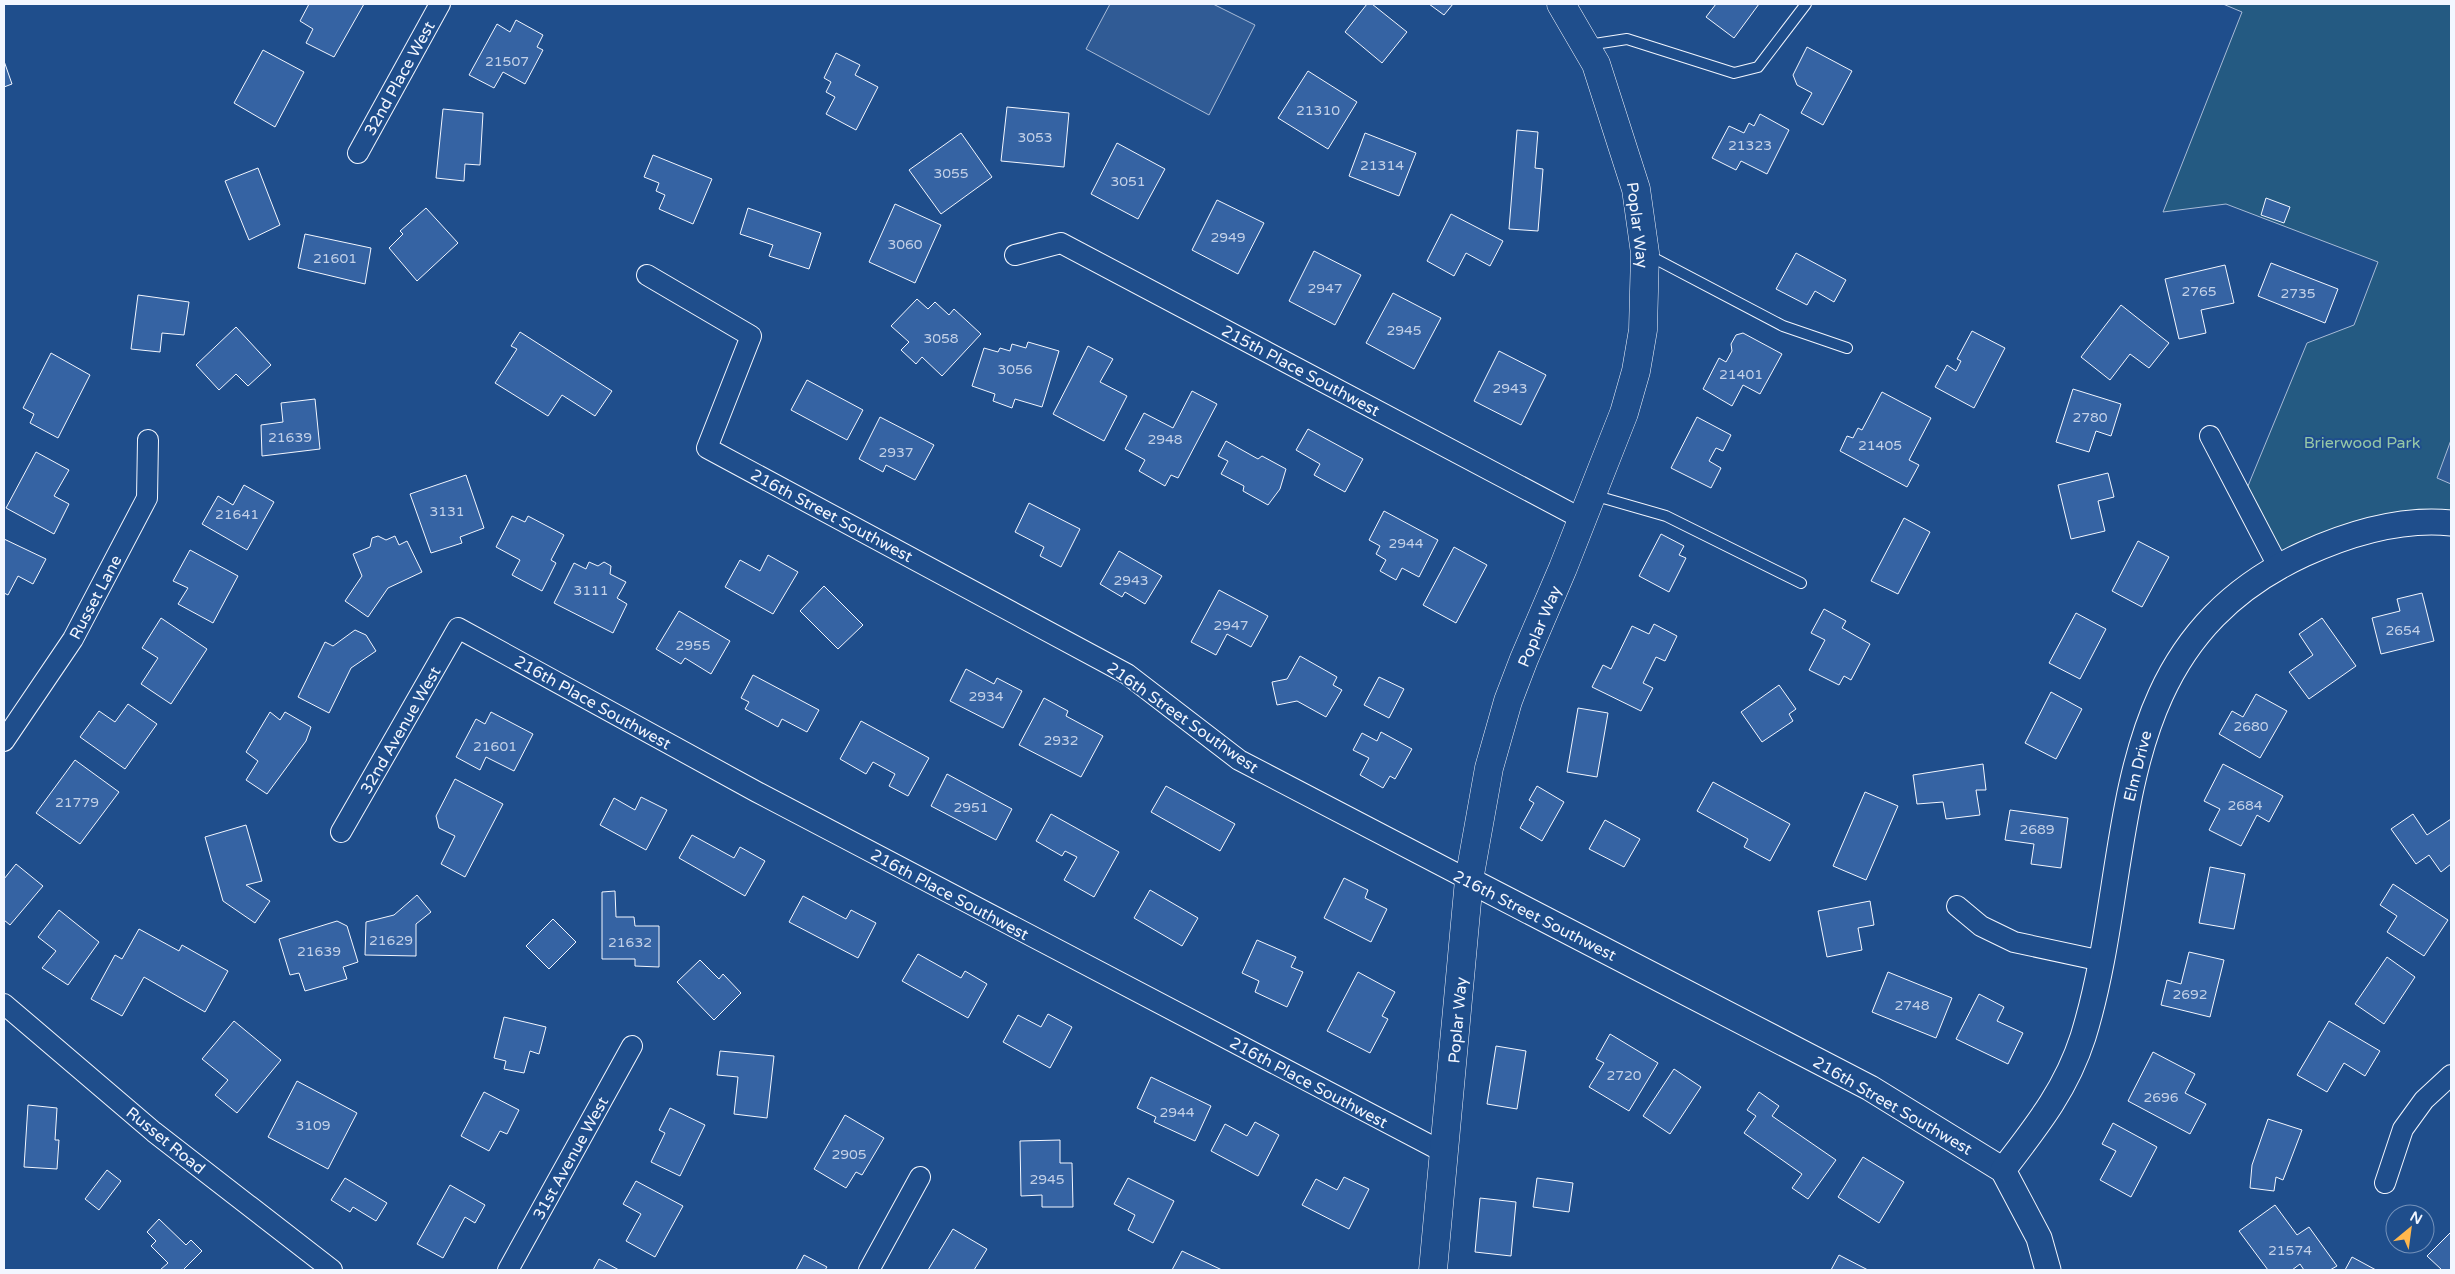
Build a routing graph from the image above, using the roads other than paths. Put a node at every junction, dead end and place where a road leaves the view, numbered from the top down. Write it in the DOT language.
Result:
graph roads {
  1 [pos="440,4"];
  2 [pos="1561,4"];
  3 [pos="1806,4"];
  4 [pos="1585,45"];
  5 [pos="358,153"];
  6 [pos="1645,253"];
  7 [pos="1015,255"];
  8 [pos="647,275"];
  9 [pos="1847,348"];
  10 [pos="2210,436"];
  11 [pos="148,440"];
  12 [pos="1587,506"];
  13 [pos="2451,523"];
  14 [pos="2278,566"];
  15 [pos="1801,583"];
  16 [pos="458,628"];
  17 [pos="4,741"];
  18 [pos="341,832"];
  19 [pos="1469,880"];
  20 [pos="1957,906"];
  21 [pos="2102,961"];
  22 [pos="4,1004"];
  23 [pos="632,1046"];
  24 [pos="2451,1075"];
  25 [pos="1445,1153"];
  26 [pos="2003,1170"];
  27 [pos="920,1177"];
  28 [pos="2385,1183"];
  29 [pos="332,1270"];
  30 [pos="508,1270"];
  31 [pos="869,1270"];
  32 [pos="1433,1270"];
  33 [pos="2048,1270"];
  1 -- 5 [label="street, 32nd Place West"];
  2 -- 4 [label="main road, Poplar Way"];
  3 -- 4 [label="lane"];
  4 -- 6 [label="main road, Poplar Way"];
  6 -- 9 [label="lane"];
  6 -- 12 [label="main road, Poplar Way"];
  7 -- 12 [label="street, 215th Place Southwest"];
  8 -- 19 [label="street, 216th Street Southwest"];
  10 -- 14 [label="street"];
  11 -- 17 [label="street, Russet Lane"];
  12 -- 15 [label="lane"];
  12 -- 19 [label="main road, Poplar Way"];
  13 -- 14 [label="street, Elm Drive"];
  14 -- 21 [label="street, Elm Drive"];
  16 -- 18 [label="street, 32nd Avenue West"];
  16 -- 25 [label="street, 216th Place Southwest"];
  19 -- 25 [label="main road, Poplar Way"];
  19 -- 26 [label="street, 216th Street Southwest"];
  20 -- 21 [label="street"];
  21 -- 26 [label="street, Elm Drive"];
  22 -- 29 [label="street, Russet Road"];
  23 -- 30 [label="street, 31st Avenue West"];
  24 -- 28 [label="street"];
  25 -- 32 [label="main road, Poplar Way"];
  26 -- 33 [label="street"];
  27 -- 31 [label="street"];
}
